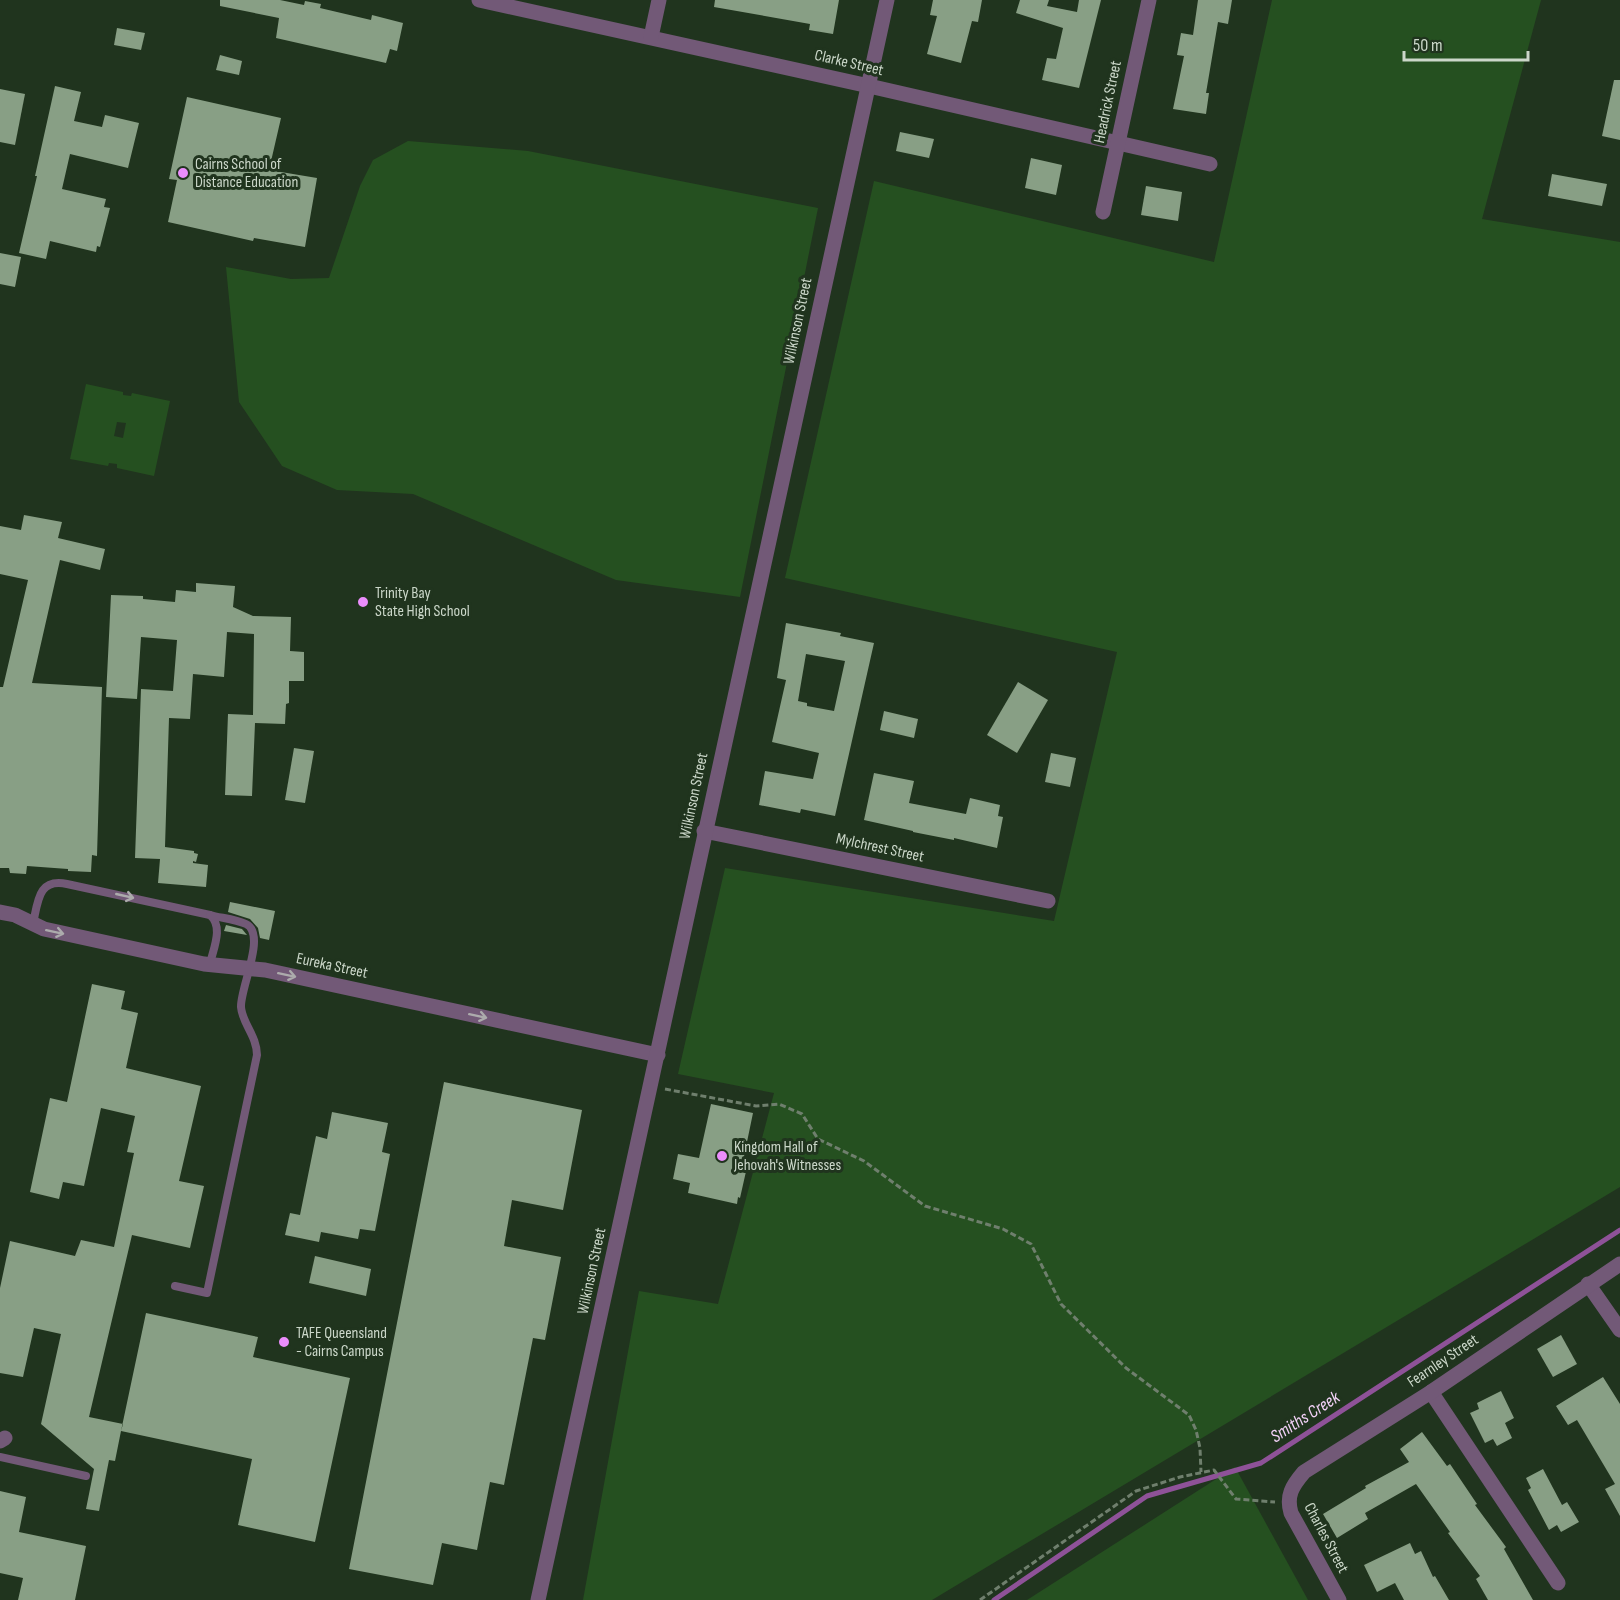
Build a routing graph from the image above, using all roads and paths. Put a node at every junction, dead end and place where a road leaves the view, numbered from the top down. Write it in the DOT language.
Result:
graph roads {
  1 [pos="479,0"];
  2 [pos="659,0"];
  3 [pos="887,0"];
  4 [pos="1149,0"];
  5 [pos="651,37"];
  6 [pos="869,86"];
  7 [pos="1118,144"];
  8 [pos="1210,164"];
  9 [pos="1103,212"];
  10 [pos="704,831"];
  11 [pos="1048,901"];
  12 [pos="0,912"];
  13 [pos="210,915"];
  14 [pos="33,924"];
  15 [pos="210,964"];
  16 [pos="249,968"];
  17 [pos="658,1055"];
  18 [pos="651,1086"];
  19 [pos="1620,1264"];
  20 [pos="1588,1284"];
  21 [pos="175,1286"];
  22 [pos="1620,1330"];
  23 [pos="1431,1392"];
  24 [pos="0,1457"];
  25 [pos="1202,1472"];
  26 [pos="86,1476"];
  27 [pos="1289,1498"];
  28 [pos="1558,1584"];
  29 [pos="538,1600"];
  30 [pos="980,1600"];
  31 [pos="1339,1600"];
  1 -- 5 [label="street, Clarke Street"];
  2 -- 5 [label="street"];
  3 -- 6 [label="street, Wilkinson Street"];
  4 -- 7 [label="street, Headrick Street"];
  5 -- 6 [label="street, Clarke Street"];
  6 -- 7 [label="street, Clarke Street"];
  6 -- 10 [label="street, Wilkinson Street"];
  7 -- 8 [label="street, Clarke Street"];
  7 -- 9 [label="street, Headrick Street"];
  10 -- 11 [label="street, Mylchrest Street"];
  10 -- 17 [label="street, Wilkinson Street"];
  12 -- 14 [label="street, Eureka Street"];
  14 -- 13 [label="lane, one-way"];
  13 -- 15 [label="lane"];
  13 -- 16 [label="lane"];
  14 -- 15 [label="street, Eureka Street, one-way"];
  15 -- 16 [label="street, Eureka Street"];
  16 -- 17 [label="street, Eureka Street, one-way"];
  16 -- 21 [label="lane"];
  17 -- 18 [label="street, Wilkinson Street"];
  18 -- 25 [label="path"];
  18 -- 29 [label="street, Wilkinson Street"];
  19 -- 20 [label="street, Fearnley Street"];
  20 -- 22 [label="street"];
  20 -- 23 [label="street, Fearnley Street"];
  23 -- 27 [label="street, Fearnley Street"];
  23 -- 28 [label="street"];
  24 -- 26 [label="lane"];
  25 -- 27 [label="path"];
  25 -- 30 [label="path"];
  27 -- 31 [label="street, Charles Street"];
}
